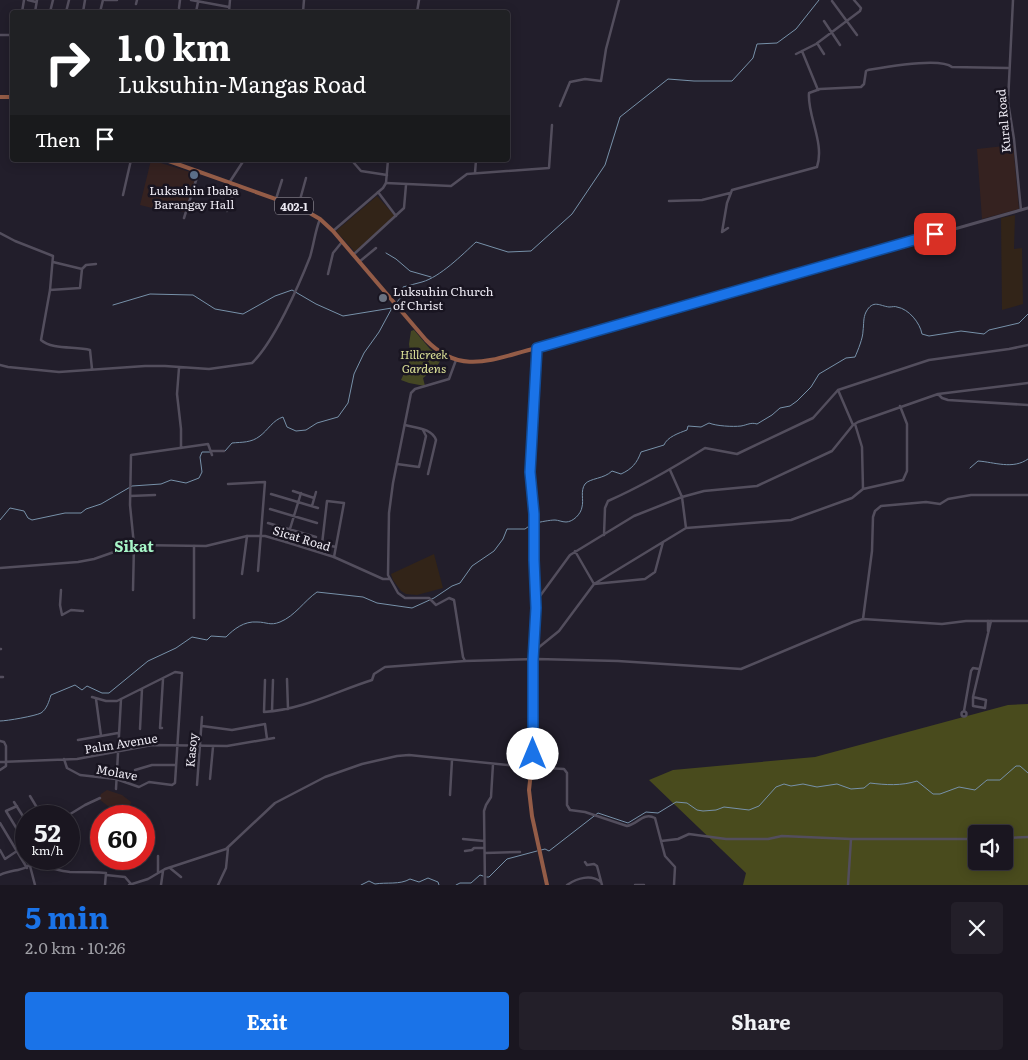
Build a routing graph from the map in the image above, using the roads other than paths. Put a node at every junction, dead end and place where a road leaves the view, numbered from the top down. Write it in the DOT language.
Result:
graph roads {
  1 [pos="26,0"];
  2 [pos="104,0"];
  3 [pos="117,0"];
  4 [pos="137,0"];
  5 [pos="180,0"];
  6 [pos="191,0"];
  7 [pos="230,0"];
  8 [pos="619,0"];
  9 [pos="854,0"];
  10 [pos="1013,0"];
  11 [pos="37,1"];
  12 [pos="198,1"];
  13 [pos="832,2"];
  14 [pos="136,4"];
  15 [pos="229,7"];
  16 [pos="179,8"];
  17 [pos="196,10"];
  18 [pos="824,21"];
  19 [pos="846,21"];
  20 [pos="831,32"];
  21 [pos="857,35"];
  22 [pos="817,43"];
  23 [pos="840,45"];
  24 [pos="802,51"];
  25 [pos="796,54"];
  26 [pos="824,54"];
  27 [pos="1008,68"];
  28 [pos="818,90"];
  29 [pos="560,106"];
  30 [pos="552,124"];
  31 [pos="131,162"];
  32 [pos="172,162"];
  33 [pos="243,162"];
  34 [pos="388,162"];
  35 [pos="476,162"];
  36 [pos="354,163"];
  37 [pos="199,171"];
  38 [pos="474,173"];
  39 [pos="387,175"];
  40 [pos="306,178"];
  41 [pos="282,180"];
  42 [pos="229,182"];
  43 [pos="386,183"];
  44 [pos="406,185"];
  45 [pos="238,186"];
  46 [pos="378,192"];
  47 [pos="730,193"];
  48 [pos="123,195"];
  49 [pos="276,199"];
  50 [pos="668,201"];
  51 [pos="298,207"];
  52 [pos="1028,208"];
  53 [pos="1021,210"];
  54 [pos="227,212"];
  55 [pos="396,216"];
  56 [pos="184,218"];
  57 [pos="320,219"];
  58 [pos="728,228"];
  59 [pos="332,231"];
  60 [pos="0,233"];
  61 [pos="342,242"];
  62 [pos="376,248"];
  63 [pos="353,255"];
  64 [pos="54,262"];
  65 [pos="359,262"];
  66 [pos="96,264"];
  67 [pos="82,269"];
  68 [pos="328,274"];
  69 [pos="50,290"];
  70 [pos="1028,345"];
  71 [pos="537,348"];
  72 [pos="456,360"];
  73 [pos="0,364"];
  74 [pos="179,367"];
  75 [pos="92,369"];
  76 [pos="1028,383"];
  77 [pos="838,390"];
  78 [pos="938,394"];
  79 [pos="1028,405"];
  80 [pos="900,406"];
  81 [pos="405,425"];
  82 [pos="854,425"];
  83 [pos="423,430"];
  84 [pos="181,448"];
  85 [pos="211,451"];
  86 [pos="224,451"];
  87 [pos="212,455"];
  88 [pos="397,464"];
  89 [pos="670,470"];
  90 [pos="428,474"];
  91 [pos="228,484"];
  92 [pos="863,489"];
  93 [pos="294,491"];
  94 [pos="316,492"];
  95 [pos="301,493"];
  96 [pos="155,494"];
  97 [pos="271,494"];
  98 [pos="1028,495"];
  99 [pos="130,496"];
  100 [pos="682,497"];
  101 [pos="314,498"];
  102 [pos="298,502"];
  103 [pos="312,506"];
  104 [pos="318,508"];
  105 [pos="270,509"];
  106 [pos="294,516"];
  107 [pos="268,523"];
  108 [pos="317,523"];
  109 [pos="686,528"];
  110 [pos="290,529"];
  111 [pos="604,535"];
  112 [pos="246,536"];
  113 [pos="262,536"];
  114 [pos="316,537"];
  115 [pos="286,542"];
  116 [pos="663,542"];
  117 [pos="134,545"];
  118 [pos="194,546"];
  119 [pos="336,547"];
  120 [pos="575,551"];
  121 [pos="334,557"];
  122 [pos="0,568"];
  123 [pos="258,571"];
  124 [pos="242,574"];
  125 [pos="389,579"];
  126 [pos="594,584"];
  127 [pos="61,590"];
  128 [pos="133,590"];
  129 [pos="536,608"];
  130 [pos="83,611"];
  131 [pos="194,618"];
  132 [pos="863,619"];
  133 [pos="989,621"];
  134 [pos="1028,621"];
  135 [pos="533,652"];
  136 [pos="533,660"];
  137 [pos="465,661"];
  138 [pos="979,669"];
  139 [pos="163,679"];
  140 [pos="287,679"];
  141 [pos="264,680"];
  142 [pos="273,680"];
  143 [pos="142,689"];
  144 [pos="92,697"];
  145 [pos="96,698"];
  146 [pos="973,698"];
  147 [pos="121,699"];
  148 [pos="966,701"];
  149 [pos="972,702"];
  150 [pos="288,709"];
  151 [pos="272,711"];
  152 [pos="964,711"];
  153 [pos="202,718"];
  154 [pos="202,726"];
  155 [pos="162,728"];
  156 [pos="140,729"];
  157 [pos="119,733"];
  158 [pos="101,736"];
  159 [pos="274,738"];
  160 [pos="267,739"];
  161 [pos="78,740"];
  162 [pos="0,741"];
  163 [pos="178,746"];
  164 [pos="200,747"];
  165 [pos="213,747"];
  166 [pos="118,752"];
  167 [pos="64,759"];
  168 [pos="452,760"];
  169 [pos="0,762"];
  170 [pos="6,762"];
  171 [pos="493,764"];
  172 [pos="176,765"];
  173 [pos="532,767"];
  174 [pos="0,770"];
  175 [pos="135,770"];
  176 [pos="116,779"];
  177 [pos="210,779"];
  178 [pos="197,784"];
  179 [pos="116,789"];
  180 [pos="450,795"];
  181 [pos="30,796"];
  182 [pos="100,798"];
  183 [pos="14,802"];
  184 [pos="16,805"];
  185 [pos="35,805"];
  186 [pos="15,807"];
  187 [pos="80,808"];
  188 [pos="0,823"];
  189 [pos="15,826"];
  190 [pos="1028,837"];
  191 [pos="1013,838"];
  192 [pos="463,839"];
  193 [pos="850,839"];
  194 [pos="968,839"];
  195 [pos="484,841"];
  196 [pos="661,841"];
  197 [pos="15,848"];
  198 [pos="228,848"];
  199 [pos="484,848"];
  200 [pos="0,850"];
  201 [pos="466,851"];
  202 [pos="15,852"];
  203 [pos="520,852"];
  204 [pos="485,853"];
  205 [pos="158,856"];
  206 [pos="585,862"];
  207 [pos="170,868"];
  208 [pos="18,870"];
  209 [pos="30,870"];
  210 [pos="61,870"];
  211 [pos="163,871"];
  212 [pos="158,873"];
  213 [pos="0,875"];
  214 [pos="106,875"];
  215 [pos="181,877"];
  216 [pos="130,884"];
  217 [pos="602,884"];
  218 [pos="35,885"];
  219 [pos="105,885"];
  220 [pos="161,885"];
  221 [pos="218,885"];
  222 [pos="485,885"];
  223 [pos="546,885"];
  224 [pos="567,885"];
  225 [pos="634,885"];
  226 [pos="644,885"];
  227 [pos="674,885"];
  228 [pos="848,885"];
  1 -- 11 [label="street"];
  2 -- 3 [label="street"];
  4 -- 14 [label="street"];
  5 -- 16 [label="street"];
  6 -- 12 [label="street"];
  7 -- 15 [label="street"];
  8 -- 29 [label="street"];
  9 -- 19 [label="street"];
  10 -- 27 [label="street, Kural Road"];
  12 -- 15 [label="street"];
  12 -- 17 [label="street"];
  13 -- 19 [label="street"];
  18 -- 20 [label="street"];
  19 -- 20 [label="street"];
  19 -- 21 [label="street"];
  20 -- 22 [label="street"];
  20 -- 23 [label="street"];
  22 -- 24 [label="street"];
  22 -- 26 [label="street"];
  24 -- 25 [label="street"];
  24 -- 28 [label="street"];
  27 -- 28 [label="street"];
  27 -- 53 [label="street, Kural Road"];
  28 -- 47 [label="street"];
  30 -- 38 [label="street"];
  31 -- 48 [label="street"];
  32 -- 37 [label="main road, 402-1"];
  33 -- 42 [label="street"];
  34 -- 39 [label="street"];
  35 -- 38 [label="street"];
  36 -- 39 [label="street"];
  37 -- 42 [label="main road, 402-1"];
  37 -- 56 [label="street"];
  38 -- 44 [label="street"];
  39 -- 43 [label="street"];
  40 -- 51 [label="street"];
  41 -- 49 [label="street"];
  42 -- 45 [label="main road, 402-1"];
  43 -- 44 [label="street"];
  43 -- 46 [label="street"];
  44 -- 55 [label="street"];
  45 -- 49 [label="main road, 402-1"];
  45 -- 54 [label="street"];
  46 -- 55 [label="street"];
  46 -- 59 [label="street"];
  47 -- 50 [label="street"];
  47 -- 58 [label="street"];
  49 -- 51 [label="main road, 402-1"];
  51 -- 57 [label="main road, 402-1"];
  52 -- 53 [label="main road, 402-1"];
  53 -- 71 [label="main road, 402-1"];
  55 -- 63 [label="street"];
  57 -- 59 [label="main road, 402-1"];
  57 -- 74 [label="street"];
  59 -- 61 [label="main road, 402-1"];
  60 -- 64 [label="street"];
  61 -- 63 [label="main road, 402-1"];
  61 -- 68 [label="street"];
  62 -- 65 [label="street"];
  63 -- 65 [label="main road, 402-1"];
  64 -- 67 [label="street"];
  64 -- 69 [label="street"];
  65 -- 72 [label="main road, 402-1"];
  66 -- 67 [label="street"];
  67 -- 69 [label="street"];
  69 -- 75 [label="street"];
  70 -- 77 [label="street"];
  71 -- 72 [label="main road, 402-1"];
  71 -- 129 [label="main road"];
  72 -- 81 [label="street"];
  73 -- 75 [label="street"];
  74 -- 75 [label="street"];
  74 -- 84 [label="street"];
  76 -- 78 [label="street"];
  77 -- 82 [label="street"];
  77 -- 89 [label="street"];
  78 -- 79 [label="street"];
  78 -- 80 [label="street"];
  80 -- 82 [label="street"];
  80 -- 92 [label="street"];
  81 -- 83 [label="street"];
  81 -- 88 [label="street"];
  82 -- 92 [label="street"];
  82 -- 100 [label="street"];
  83 -- 88 [label="street"];
  83 -- 90 [label="street"];
  84 -- 85 [label="street"];
  84 -- 99 [label="street"];
  85 -- 86 [label="street"];
  85 -- 87 [label="street"];
  88 -- 125 [label="street"];
  89 -- 100 [label="street"];
  89 -- 111 [label="street"];
  91 -- 113 [label="street"];
  92 -- 109 [label="street"];
  93 -- 95 [label="street"];
  94 -- 101 [label="street"];
  95 -- 101 [label="street"];
  95 -- 102 [label="street"];
  96 -- 99 [label="street"];
  97 -- 102 [label="street"];
  98 -- 132 [label="street"];
  99 -- 117 [label="street"];
  100 -- 109 [label="street"];
  100 -- 111 [label="street"];
  101 -- 103 [label="street"];
  102 -- 103 [label="street"];
  102 -- 106 [label="street"];
  103 -- 104 [label="street"];
  105 -- 106 [label="street"];
  106 -- 108 [label="street"];
  106 -- 110 [label="street"];
  107 -- 110 [label="street"];
  109 -- 116 [label="street"];
  110 -- 114 [label="street"];
  110 -- 115 [label="street"];
  111 -- 120 [label="street"];
  112 -- 113 [label="street, Sicat Road"];
  112 -- 118 [label="street, Sicat Road"];
  112 -- 124 [label="street"];
  113 -- 115 [label="street, Sicat Road"];
  113 -- 123 [label="street"];
  115 -- 121 [label="street, Sicat Road"];
  116 -- 126 [label="street"];
  116 -- 126 [label="street"];
  117 -- 118 [label="street, Sicat Road"];
  117 -- 122 [label="street, Sicat Road"];
  117 -- 128 [label="street"];
  118 -- 131 [label="street"];
  119 -- 119 [label="street"];
  119 -- 121 [label="street"];
  120 -- 126 [label="street"];
  120 -- 129 [label="street"];
  121 -- 125 [label="street, Sicat Road"];
  125 -- 137 [label="street"];
  126 -- 135 [label="street"];
  127 -- 130 [label="street"];
  129 -- 135 [label="main road"];
  132 -- 133 [label="street"];
  132 -- 136 [label="street"];
  133 -- 134 [label="street"];
  133 -- 138 [label="street"];
  135 -- 136 [label="main road"];
  136 -- 137 [label="street"];
  136 -- 173 [label="main road"];
  137 -- 150 [label="street"];
  138 -- 146 [label="street"];
  138 -- 148 [label="street"];
  139 -- 143 [label="street"];
  139 -- 155 [label="street"];
  139 -- 163 [label="street"];
  140 -- 150 [label="street"];
  141 -- 151 [label="street"];
  142 -- 151 [label="street"];
  143 -- 147 [label="street"];
  143 -- 156 [label="street"];
  144 -- 145 [label="street"];
  145 -- 147 [label="street"];
  145 -- 158 [label="street"];
  146 -- 149 [label="street"];
  146 -- 149 [label="street"];
  147 -- 157 [label="street"];
  148 -- 149 [label="street"];
  148 -- 152 [label="street"];
  150 -- 151 [label="street"];
  153 -- 154 [label="street, Kasoy"];
  154 -- 160 [label="street"];
  154 -- 164 [label="street, Kasoy"];
  157 -- 158 [label="street"];
  157 -- 166 [label="street"];
  158 -- 161 [label="street"];
  159 -- 160 [label="street, Palm Avenue"];
  160 -- 165 [label="street, Palm Avenue"];
  162 -- 170 [label="street"];
  163 -- 164 [label="street, Palm Avenue"];
  163 -- 166 [label="street, Palm Avenue"];
  163 -- 172 [label="street"];
  164 -- 165 [label="street, Palm Avenue"];
  164 -- 178 [label="street, Kasoy"];
  165 -- 177 [label="street"];
  166 -- 167 [label="street, Palm Avenue"];
  166 -- 176 [label="street"];
  167 -- 170 [label="street, Palm Avenue"];
  167 -- 176 [label="street, Molave"];
  168 -- 171 [label="street"];
  168 -- 180 [label="street"];
  168 -- 198 [label="street"];
  169 -- 170 [label="street, Palm Avenue"];
  170 -- 174 [label="street"];
  171 -- 173 [label="street"];
  171 -- 195 [label="street"];
  172 -- 175 [label="street"];
  172 -- 176 [label="street, Molave"];
  173 -- 196 [label="street"];
  173 -- 223 [label="main road"];
  176 -- 179 [label="street"];
  181 -- 185 [label="street"];
  182 -- 187 [label="street"];
  183 -- 184 [label="street"];
  186 -- 189 [label="street"];
  188 -- 197 [label="street"];
  190 -- 191 [label="street"];
  192 -- 195 [label="street"];
  193 -- 194 [label="street"];
  193 -- 196 [label="street"];
  193 -- 228 [label="street"];
  195 -- 199 [label="street"];
  196 -- 227 [label="street"];
  198 -- 207 [label="street"];
  198 -- 221 [label="street"];
  199 -- 201 [label="street"];
  199 -- 204 [label="street"];
  200 -- 202 [label="street"];
  203 -- 204 [label="street"];
  204 -- 222 [label="street"];
  205 -- 212 [label="street"];
  206 -- 217 [label="street"];
  207 -- 211 [label="street"];
  207 -- 215 [label="street"];
  208 -- 213 [label="street"];
  209 -- 218 [label="street"];
  210 -- 214 [label="street"];
  211 -- 212 [label="street"];
  211 -- 220 [label="street"];
  212 -- 216 [label="street"];
  214 -- 216 [label="street"];
  214 -- 219 [label="street"];
  217 -- 224 [label="street"];
  225 -- 226 [label="street"];
}
